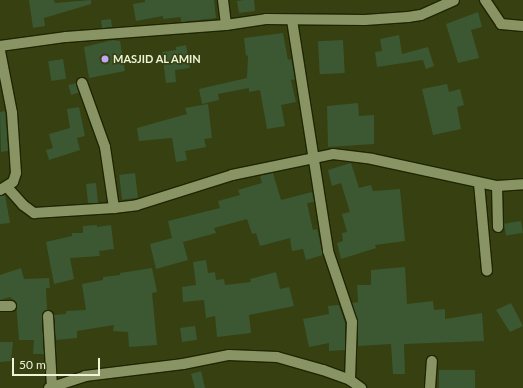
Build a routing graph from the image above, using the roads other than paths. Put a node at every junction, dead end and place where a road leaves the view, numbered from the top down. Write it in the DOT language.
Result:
graph roads {
  1 [pos="223,0"];
  2 [pos="454,0"];
  3 [pos="485,0"];
  4 [pos="292,20"];
  5 [pos="226,25"];
  6 [pos="523,26"];
  7 [pos="0,46"];
  8 [pos="0,52"];
  9 [pos="82,84"];
  10 [pos="314,156"];
  11 [pos="479,183"];
  12 [pos="523,184"];
  13 [pos="497,186"];
  14 [pos="4,188"];
  15 [pos="114,208"];
  16 [pos="498,227"];
  17 [pos="487,272"];
  18 [pos="0,306"];
  19 [pos="11,306"];
  20 [pos="48,316"];
  21 [pos="432,361"];
  22 [pos="350,380"];
  23 [pos="51,388"];
  24 [pos="361,388"];
  25 [pos="430,388"];
  1 -- 5 [label="street"];
  2 -- 4 [label="street"];
  3 -- 6 [label="street"];
  4 -- 5 [label="street"];
  4 -- 10 [label="street"];
  5 -- 7 [label="street"];
  8 -- 14 [label="street"];
  9 -- 15 [label="street"];
  10 -- 11 [label="street"];
  10 -- 15 [label="street"];
  10 -- 22 [label="street"];
  11 -- 13 [label="street"];
  11 -- 17 [label="street"];
  12 -- 13 [label="street"];
  13 -- 16 [label="street"];
  14 -- 15 [label="street"];
  18 -- 19 [label="street"];
  20 -- 23 [label="street"];
  21 -- 25 [label="street"];
  22 -- 23 [label="street"];
  22 -- 24 [label="street"];
}
